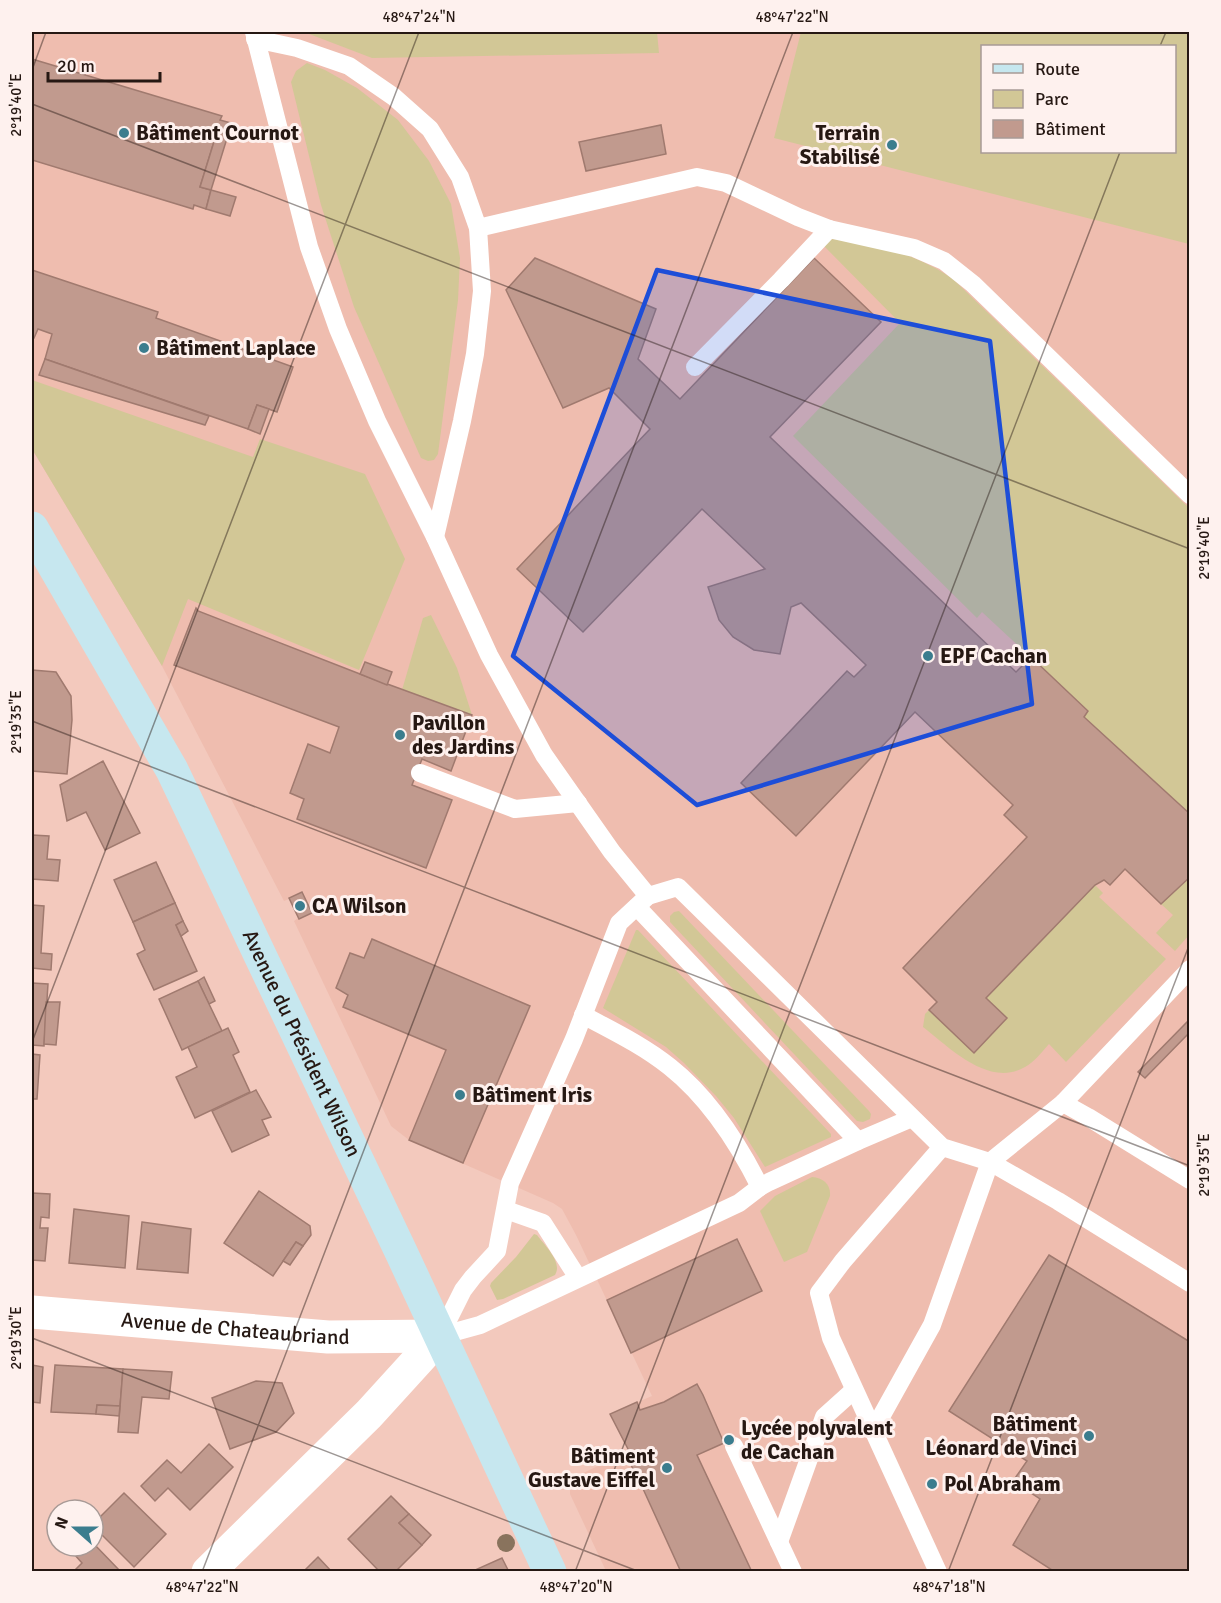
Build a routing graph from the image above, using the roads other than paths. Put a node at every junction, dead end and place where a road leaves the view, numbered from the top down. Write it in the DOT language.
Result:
graph roads {
  1 [pos="254,35"];
  2 [pos="478,228"];
  3 [pos="829,229"];
  4 [pos="695,367"];
  5 [pos="1190,495"];
  6 [pos="32,530"];
  7 [pos="435,537"];
  8 [pos="420,772"];
  9 [pos="578,803"];
  10 [pos="642,902"];
  11 [pos="1190,969"];
  12 [pos="584,1015"];
  13 [pos="1063,1103"];
  14 [pos="912,1118"];
  15 [pos="858,1141"];
  16 [pos="942,1148"];
  17 [pos="990,1162"];
  18 [pos="1190,1180"];
  19 [pos="760,1187"];
  20 [pos="506,1210"];
  21 [pos="578,1278"];
  22 [pos="1190,1283"];
  23 [pos="32,1312"];
  24 [pos="440,1336"];
  25 [pos="854,1390"];
  26 [pos="873,1431"];
  27 [pos="734,1446"];
  28 [pos="779,1542"];
  29 [pos="208,1572"];
  30 [pos="550,1572"];
  31 [pos="793,1572"];
  32 [pos="938,1572"];
  1 -- 2 [label="lane"];
  1 -- 7 [label="lane"];
  2 -- 3 [label="lane"];
  2 -- 7 [label="lane"];
  3 -- 4 [label="lane"];
  3 -- 5 [label="lane"];
  6 -- 24 [label="street, Avenue du Président Wilson"];
  7 -- 9 [label="lane"];
  8 -- 9 [label="lane"];
  9 -- 10 [label="lane"];
  10 -- 12 [label="lane"];
  10 -- 14 [label="lane"];
  10 -- 15 [label="lane"];
  11 -- 13 [label="lane"];
  12 -- 19 [label="lane"];
  12 -- 20 [label="lane"];
  13 -- 17 [label="lane"];
  13 -- 18 [label="lane"];
  14 -- 15 [label="lane"];
  14 -- 16 [label="lane"];
  15 -- 19 [label="lane"];
  16 -- 17 [label="lane"];
  16 -- 25 [label="lane"];
  17 -- 22 [label="lane"];
  17 -- 26 [label="lane"];
  19 -- 21 [label="lane"];
  20 -- 21 [label="lane"];
  20 -- 24 [label="lane"];
  21 -- 24 [label="lane"];
  23 -- 24 [label="street, Avenue de Chateaubriand"];
  24 -- 29 [label="street"];
  24 -- 30 [label="street, Avenue du Président Wilson"];
  25 -- 26 [label="lane"];
  25 -- 28 [label="lane"];
  26 -- 32 [label="lane"];
  27 -- 28 [label="lane"];
  28 -- 31 [label="lane"];
}
